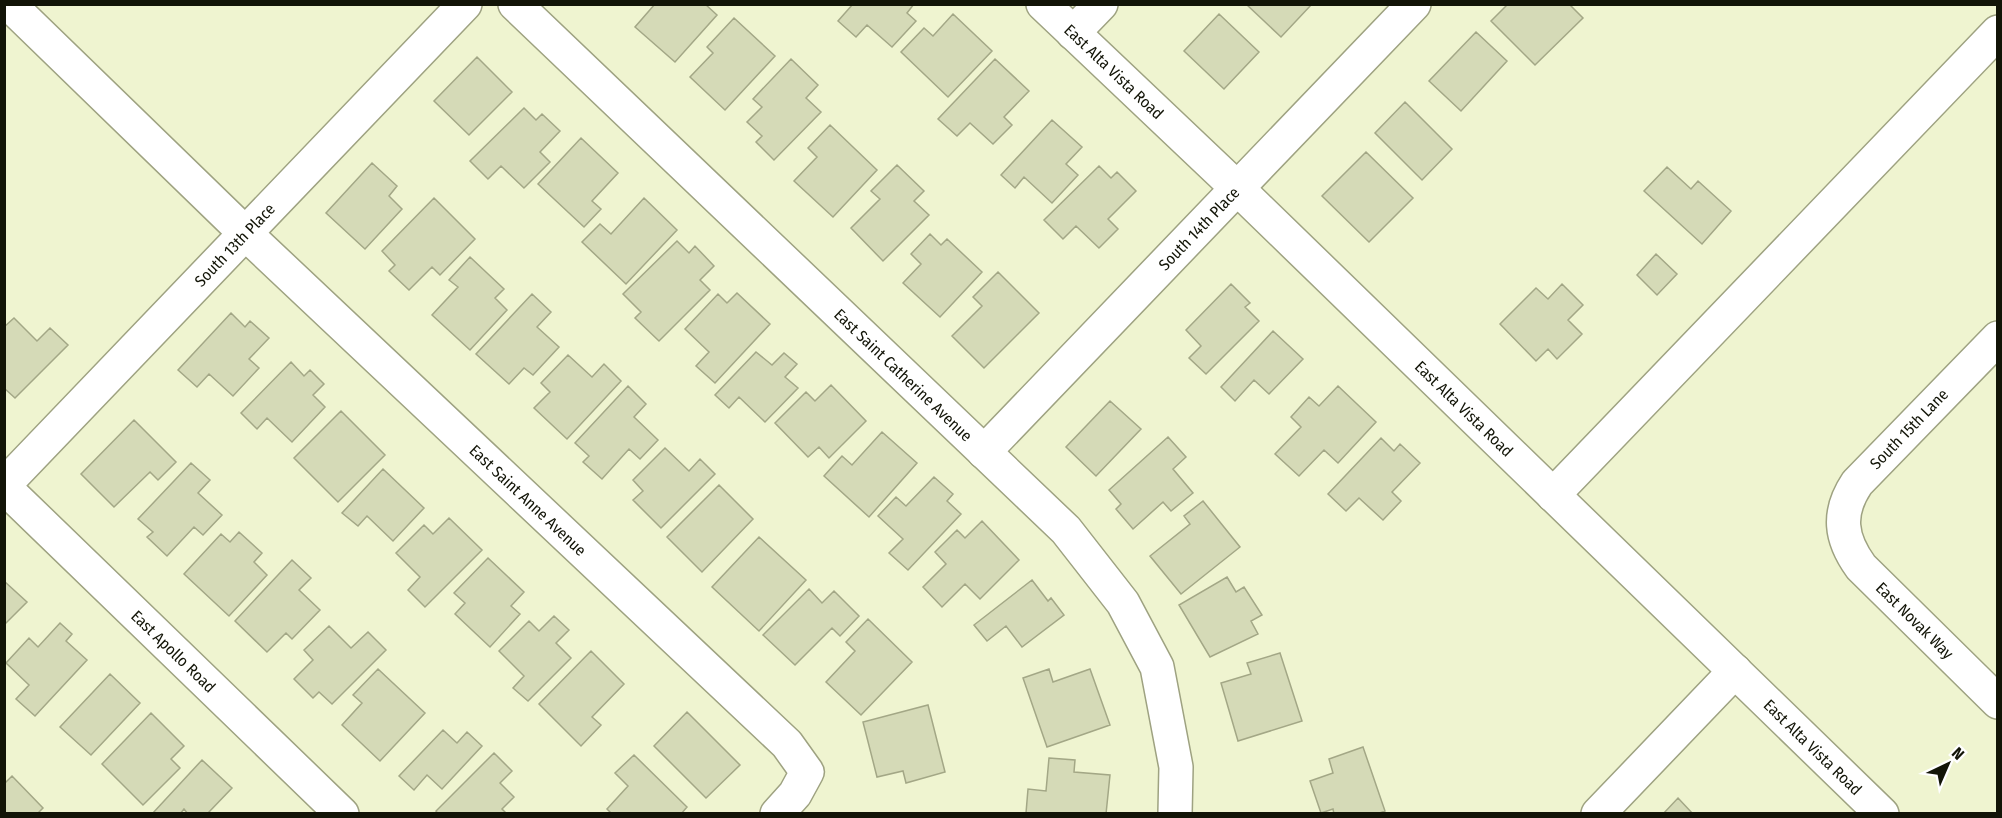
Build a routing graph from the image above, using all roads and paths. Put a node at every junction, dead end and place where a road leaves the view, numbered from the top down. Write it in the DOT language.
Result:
graph roads {
  1 [pos="9,4"];
  2 [pos="465,4"];
  3 [pos="515,4"];
  4 [pos="1042,4"];
  5 [pos="1101,4"];
  6 [pos="1414,4"];
  7 [pos="1998,32"];
  8 [pos="1073,33"];
  9 [pos="1237,188"];
  10 [pos="245,233"];
  11 [pos="1998,338"];
  12 [pos="984,452"];
  13 [pos="4,486"];
  14 [pos="1553,495"];
  15 [pos="1844,530"];
  16 [pos="1735,671"];
  17 [pos="1998,702"];
  18 [pos="342,813"];
  19 [pos="777,813"];
  20 [pos="1175,813"];
  21 [pos="1598,813"];
  22 [pos="1882,813"];
  1 -- 10 [label="street, East Saint Anne Avenue"];
  2 -- 10 [label="street, South 13th Place"];
  3 -- 12 [label="street, East Saint Catherine Avenue"];
  4 -- 8 [label="street, East Alta Vista Road"];
  5 -- 8 [label="street"];
  6 -- 9 [label="street, South 14th Place"];
  7 -- 14 [label="street"];
  8 -- 9 [label="street, East Alta Vista Road"];
  9 -- 12 [label="street, South 14th Place"];
  9 -- 14 [label="street, East Alta Vista Road"];
  10 -- 13 [label="street, South 13th Place"];
  10 -- 19 [label="street, East Saint Anne Avenue"];
  11 -- 15 [label="street, South 15th Lane"];
  12 -- 20 [label="street, East Saint Catherine Avenue"];
  13 -- 18 [label="street, East Apollo Road"];
  14 -- 16 [label="street, East Alta Vista Road"];
  15 -- 17 [label="street, East Novak Way"];
  16 -- 21 [label="street"];
  16 -- 22 [label="street, East Alta Vista Road"];
}
